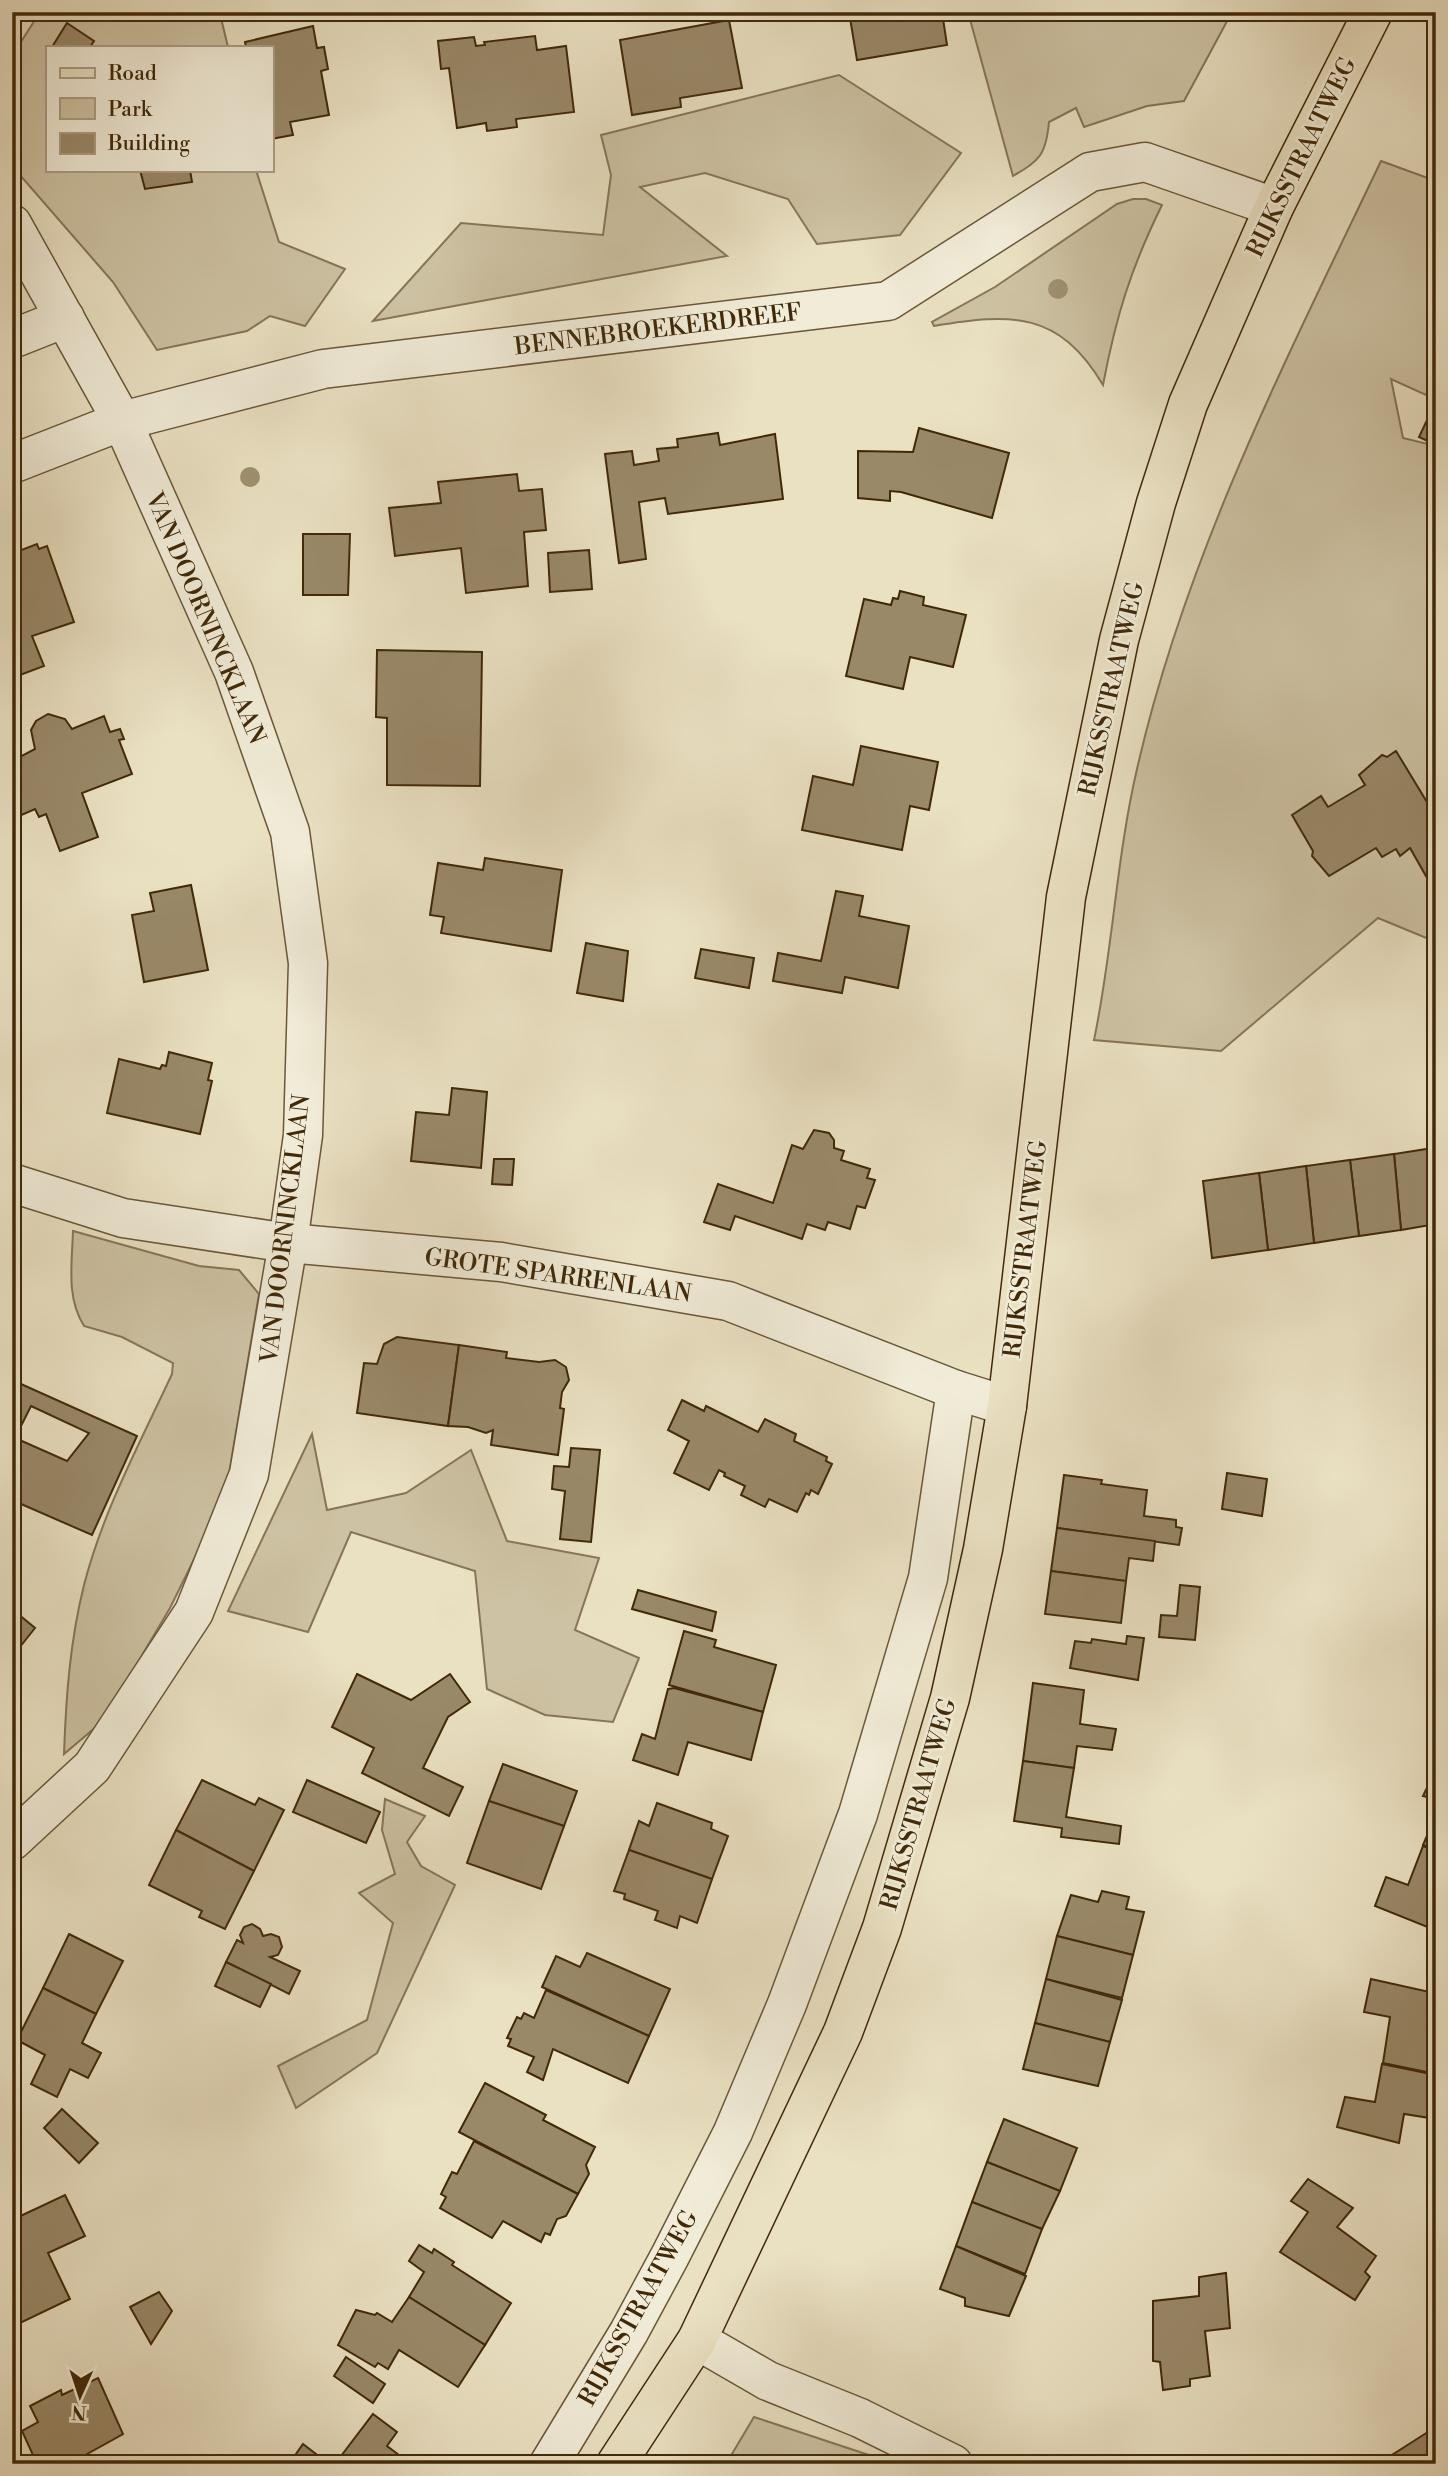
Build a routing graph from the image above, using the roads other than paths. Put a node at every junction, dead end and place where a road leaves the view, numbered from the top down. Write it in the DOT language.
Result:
graph roads {
  1 [pos="1373,12"];
  2 [pos="1274,207"];
  3 [pos="12,224"];
  4 [pos="65,318"];
  5 [pos="12,339"];
  6 [pos="122,421"];
  7 [pos="12,464"];
  8 [pos="12,1183"];
  9 [pos="288,1243"];
  10 [pos="956,1390"];
  11 [pos="1007,1406"];
  12 [pos="12,1841"];
  13 [pos="696,2340"];
  14 [pos="549,2464"];
  15 [pos="616,2464"];
  16 [pos="953,2464"];
  1 -- 2 [label="main road, RIJKSSTRAATWEG"];
  2 -- 6 [label="street, BENNEBROEKERDREEF"];
  2 -- 11 [label="main road, RIJKSSTRAATWEG"];
  3 -- 4 [label="street, VAN DOORNINCKLAAN"];
  4 -- 5 [label="street"];
  4 -- 6 [label="street, VAN DOORNINCKLAAN"];
  6 -- 7 [label="street, BENNEBROEKERDREEF"];
  6 -- 9 [label="street, VAN DOORNINCKLAAN"];
  8 -- 9 [label="street, GROTE SPARRENLAAN"];
  9 -- 10 [label="street, GROTE SPARRENLAAN"];
  9 -- 12 [label="street, VAN DOORNINCKLAAN"];
  10 -- 11 [label="street, GROTE SPARRENLAAN"];
  10 -- 14 [label="street, RIJKSSTRAATWEG"];
  11 -- 13 [label="main road, RIJKSSTRAATWEG"];
  13 -- 15 [label="main road, RIJKSSTRAATWEG"];
  13 -- 16 [label="street"];
}
